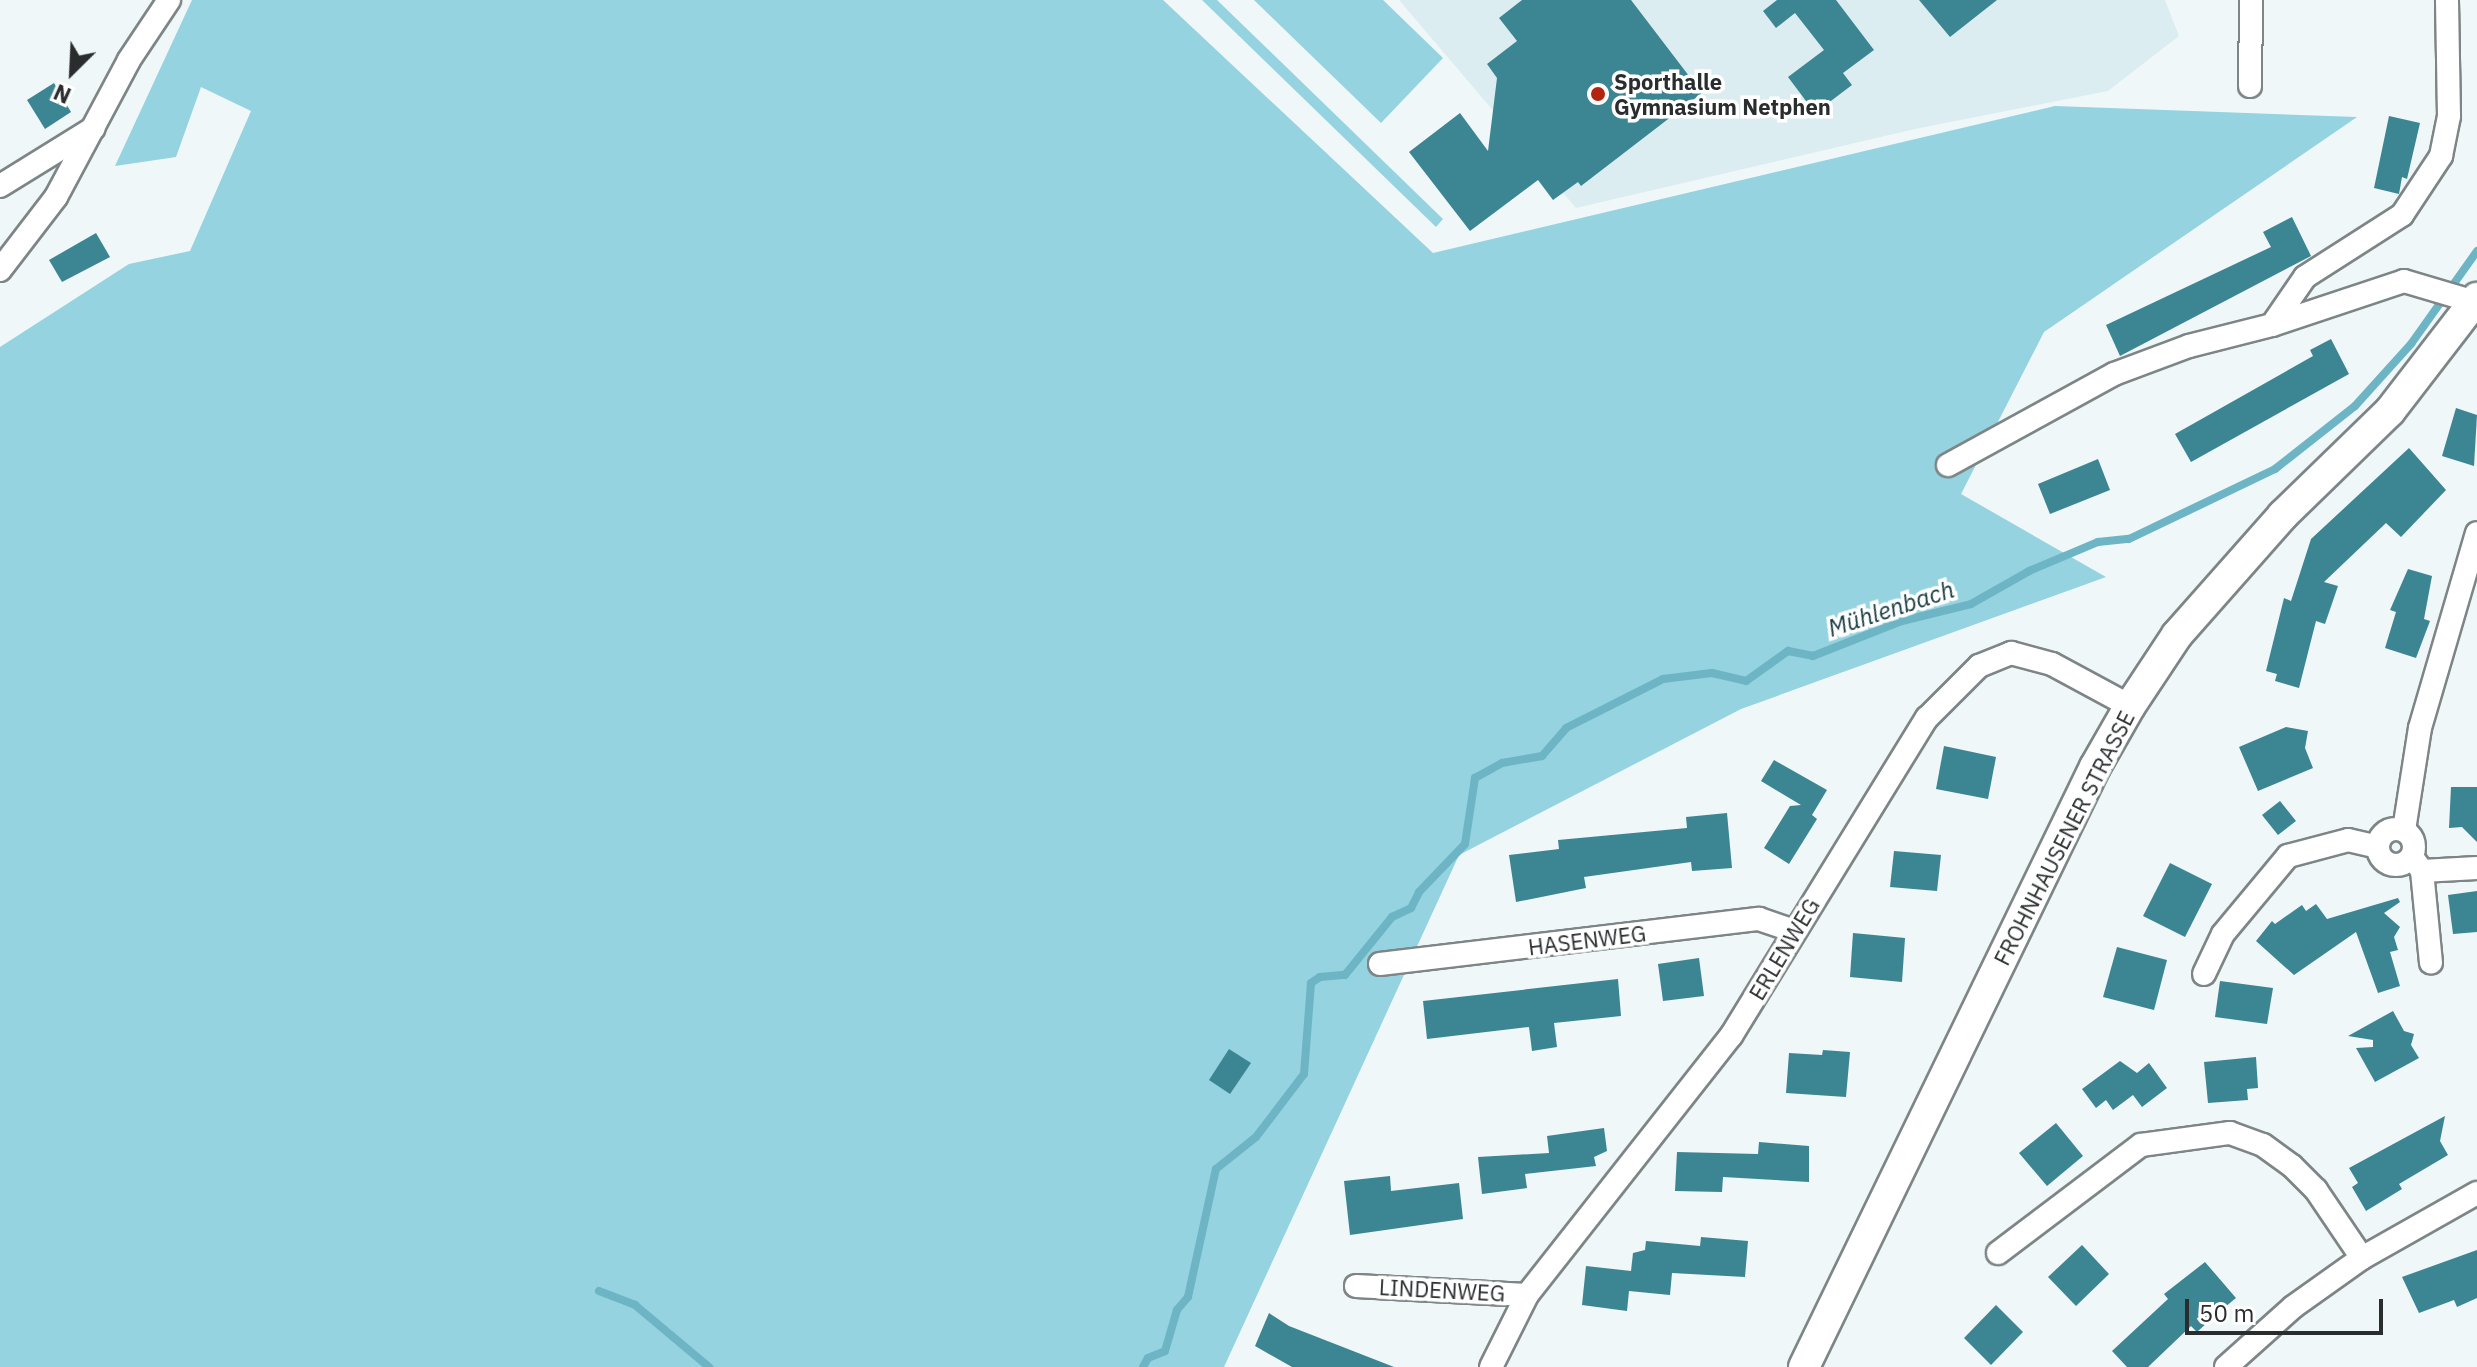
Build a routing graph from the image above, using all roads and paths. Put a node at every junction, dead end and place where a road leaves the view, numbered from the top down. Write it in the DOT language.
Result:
graph roads {
  1 [pos="168,0"];
  2 [pos="2251,0"];
  3 [pos="2447,0"];
  4 [pos="2250,86"];
  5 [pos="96,126"];
  6 [pos="0,186"];
  7 [pos="0,270"];
  8 [pos="2476,300"];
  9 [pos="2272,325"];
  10 [pos="1948,465"];
  11 [pos="2477,533"];
  12 [pos="2130,706"];
  13 [pos="2404,830"];
  14 [pos="2378,847"];
  15 [pos="2417,864"];
  16 [pos="2477,868"];
  17 [pos="1793,931"];
  18 [pos="2431,963"];
  19 [pos="1380,964"];
  20 [pos="2204,974"];
  21 [pos="2477,1193"];
  22 [pos="1998,1253"];
  23 [pos="2362,1258"];
  24 [pos="1356,1286"];
  25 [pos="1527,1295"];
  26 [pos="1491,1367"];
  27 [pos="1804,1367"];
  28 [pos="2226,1367"];
  1 -- 5 [label="street"];
  2 -- 4 [label="street"];
  3 -- 9 [label="street"];
  5 -- 6 [label="street"];
  5 -- 7 [label="street"];
  8 -- 9 [label="street"];
  8 -- 12 [label="main road, FROHNHAUSENER STRASSE"];
  9 -- 10 [label="street"];
  11 -- 13 [label="street"];
  12 -- 17 [label="street, ERLENWEG"];
  12 -- 27 [label="main road, FROHNHAUSENER STRASSE"];
  13 -- 14 [label="street"];
  13 -- 15 [label="street"];
  14 -- 15 [label="street"];
  14 -- 20 [label="street"];
  15 -- 16 [label="street"];
  15 -- 18 [label="street"];
  17 -- 19 [label="street, HASENWEG"];
  17 -- 25 [label="street, ERLENWEG"];
  21 -- 23 [label="street"];
  22 -- 23 [label="street"];
  23 -- 28 [label="street"];
  24 -- 25 [label="street, LINDENWEG"];
  25 -- 26 [label="street, ERLENWEG"];
}
